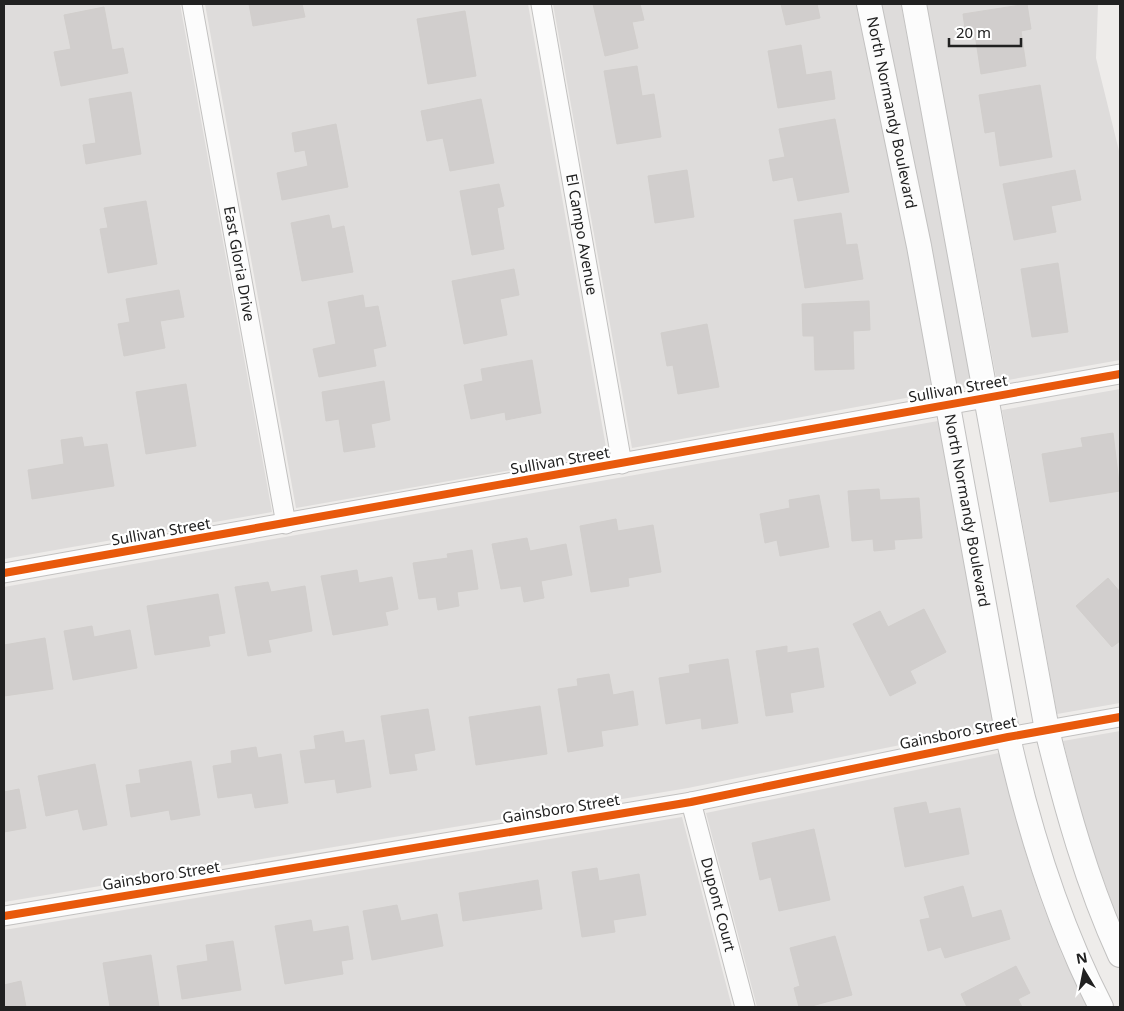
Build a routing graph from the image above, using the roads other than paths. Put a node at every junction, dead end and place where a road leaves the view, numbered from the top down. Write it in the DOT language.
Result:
graph roads {
  1 [pos="192,4"];
  2 [pos="541,4"];
  3 [pos="869,4"];
  4 [pos="914,4"];
  5 [pos="1120,374"];
  6 [pos="987,398"];
  7 [pos="947,405"];
  8 [pos="622,464"];
  9 [pos="286,524"];
  10 [pos="4,573"];
  11 [pos="1120,717"];
  12 [pos="1047,730"];
  13 [pos="1008,737"];
  14 [pos="691,802"];
  15 [pos="4,916"];
  16 [pos="1120,955"];
  17 [pos="745,1007"];
  18 [pos="1101,1007"];
  1 -- 9 [label="street, East Gloria Drive"];
  2 -- 8 [label="street, El Campo Avenue"];
  3 -- 7 [label="street, North Normandy Boulevard"];
  4 -- 6 [label="street"];
  5 -- 6 [label="street, Sullivan Street"];
  6 -- 7 [label="street, Sullivan Street"];
  6 -- 12 [label="street"];
  7 -- 8 [label="street, Sullivan Street"];
  7 -- 13 [label="street, North Normandy Boulevard"];
  8 -- 9 [label="street, Sullivan Street"];
  9 -- 10 [label="street, Sullivan Street"];
  11 -- 12 [label="street, Gainsboro Street"];
  12 -- 13 [label="street, Gainsboro Street"];
  12 -- 16 [label="street"];
  13 -- 14 [label="street, Gainsboro Street"];
  13 -- 18 [label="street, North Normandy Boulevard"];
  14 -- 15 [label="street, Gainsboro Street"];
  14 -- 17 [label="street, Dupont Court"];
}
